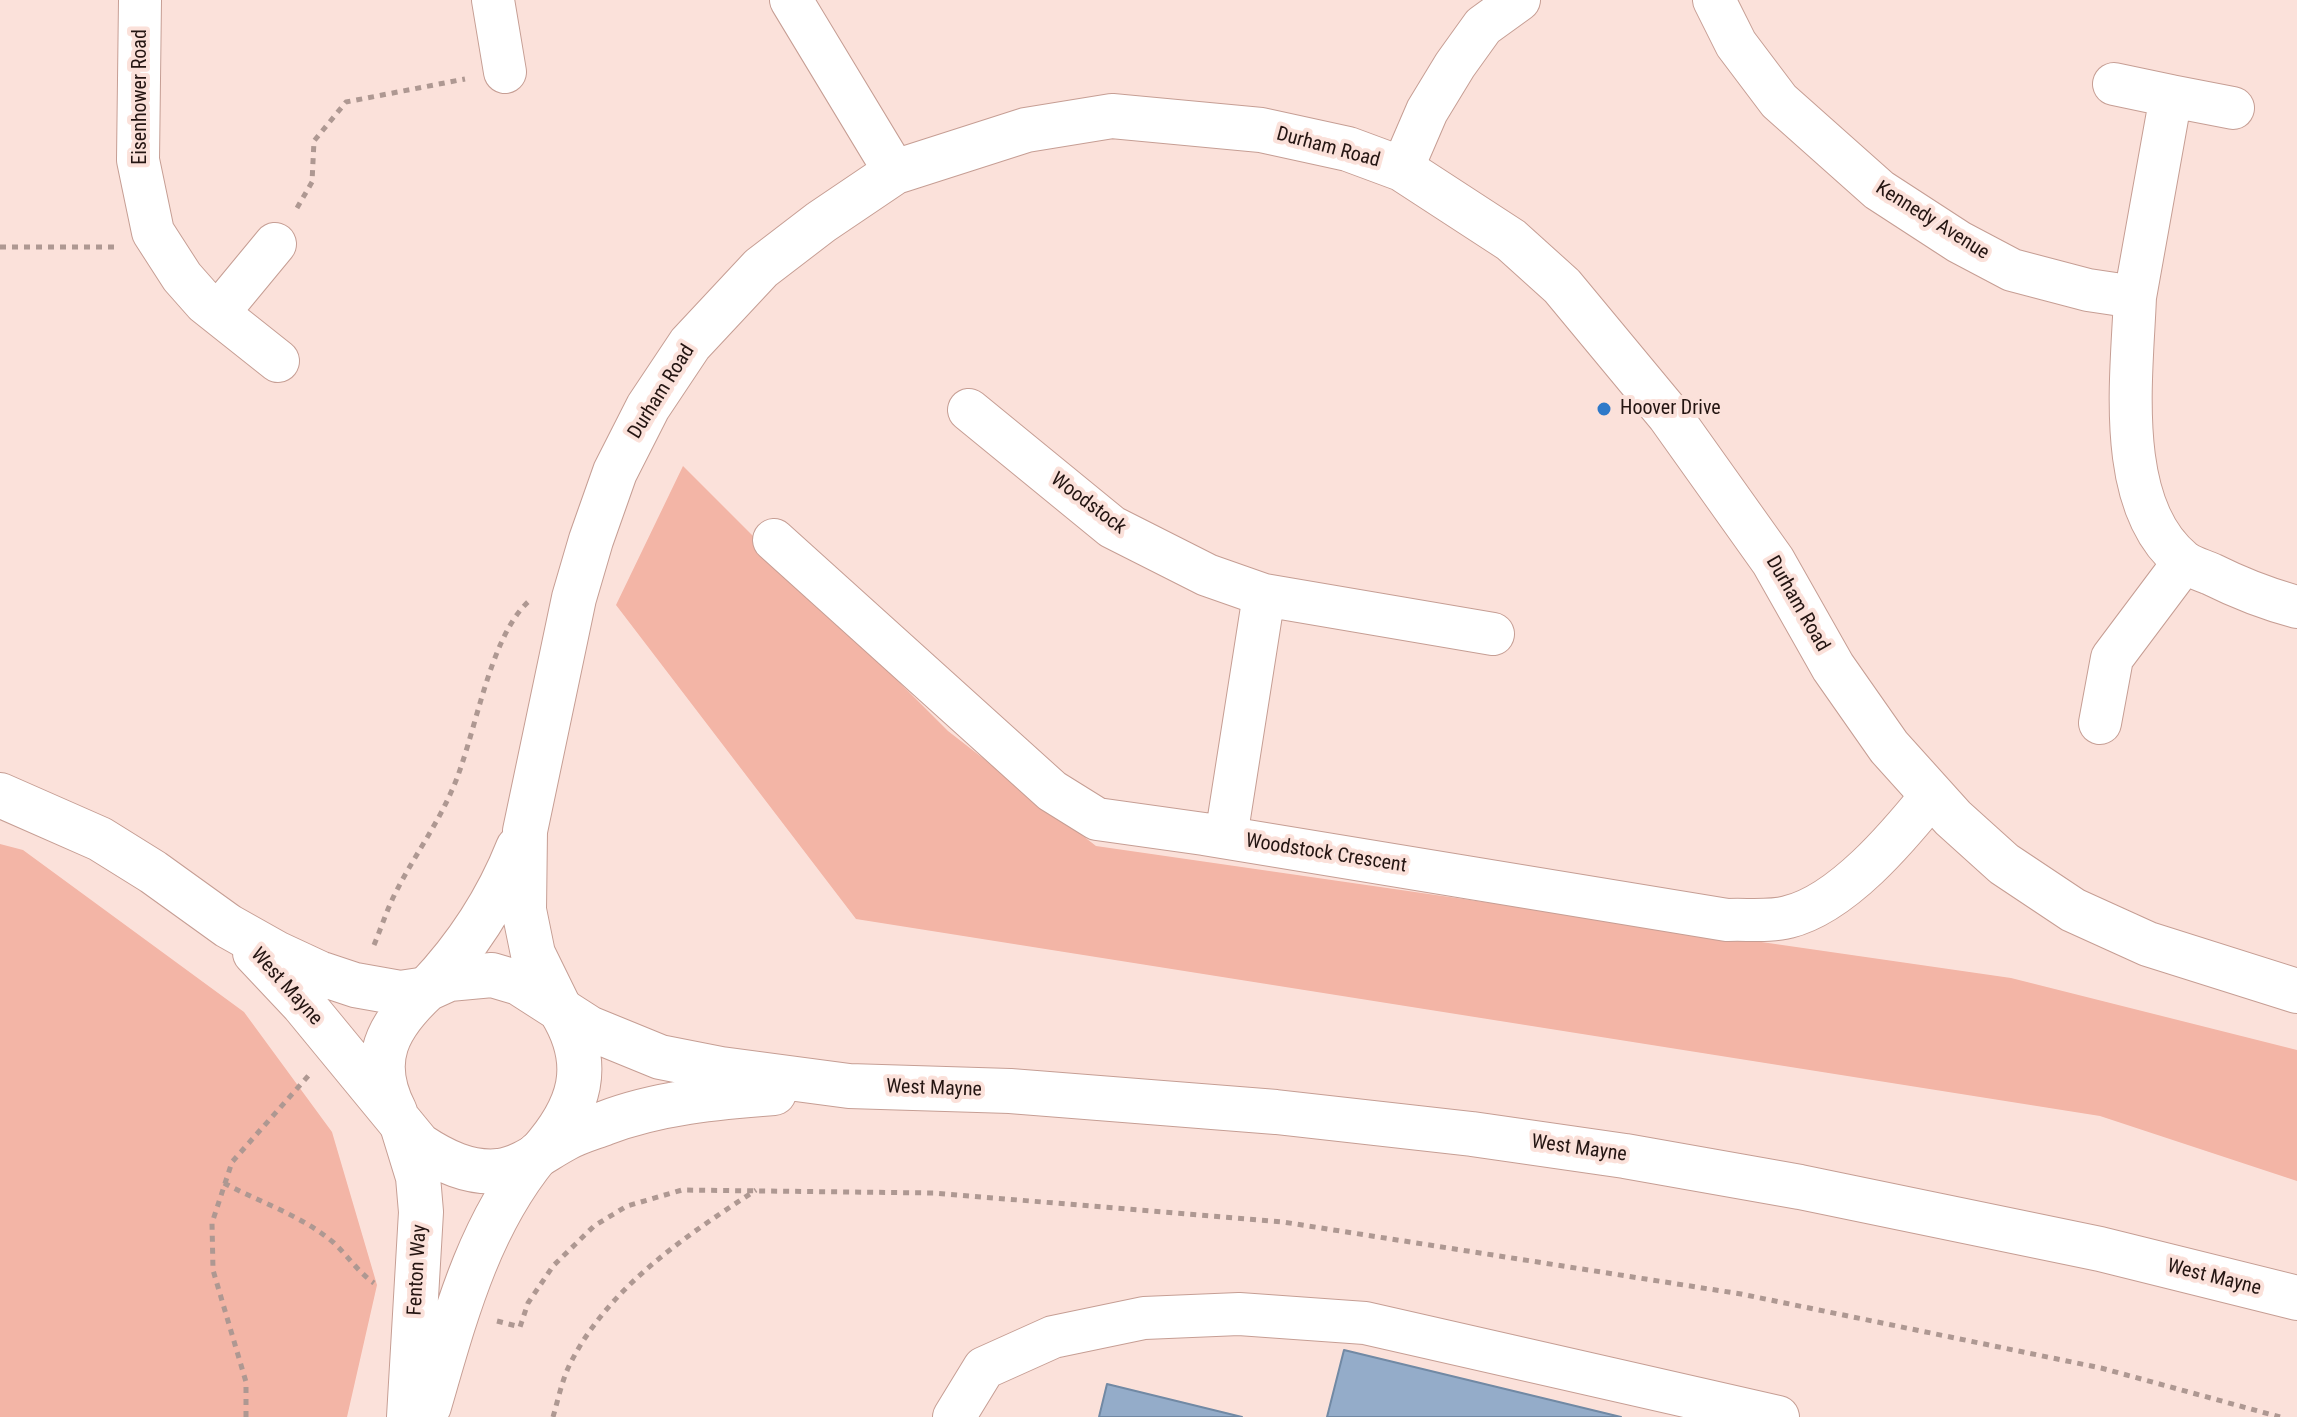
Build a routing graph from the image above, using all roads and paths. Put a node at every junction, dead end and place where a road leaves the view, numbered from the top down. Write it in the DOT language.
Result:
graph roads {
  1 [pos="140,0"];
  2 [pos="493,0"];
  3 [pos="791,0"];
  4 [pos="1519,0"];
  5 [pos="1714,0"];
  6 [pos="505,72"];
  7 [pos="2114,84"];
  8 [pos="2171,96"];
  9 [pos="2233,108"];
  10 [pos="1402,169"];
  11 [pos="895,172"];
  12 [pos="153,232"];
  13 [pos="275,244"];
  14 [pos="0,247"];
  15 [pos="2135,297"];
  16 [pos="218,313"];
  17 [pos="278,361"];
  18 [pos="969,410"];
  19 [pos="774,540"];
  20 [pos="2184,562"];
  21 [pos="1264,595"];
  22 [pos="574,598"];
  23 [pos="2297,607"];
  24 [pos="1493,634"];
  25 [pos="2100,723"];
  26 [pos="0,795"];
  27 [pos="1932,795"];
  28 [pos="525,831"];
  29 [pos="1226,837"];
  30 [pos="228,926"];
  31 [pos="370,954"];
  32 [pos="427,989"];
  33 [pos="2297,991"];
  34 [pos="561,1011"];
  35 [pos="313,1069"];
  36 [pos="849,1086"];
  37 [pos="402,1125"];
  38 [pos="538,1154"];
  39 [pos="224,1183"];
  40 [pos="757,1190"];
  41 [pos="377,1285"];
  42 [pos="2297,1298"];
  43 [pos="520,1327"];
  44 [pos="246,1417"];
  45 [pos="409,1417"];
  46 [pos="425,1417"];
  47 [pos="553,1417"];
  48 [pos="954,1417"];
  49 [pos="1778,1417"];
  50 [pos="2280,1417"];
  1 -- 12 [label="street, Eisenhower Road"];
  2 -- 6 [label="street"];
  3 -- 11 [label="street"];
  4 -- 10 [label="street"];
  5 -- 15 [label="street, Kennedy Avenue"];
  6 -- 13 [label="path"];
  7 -- 8 [label="street"];
  8 -- 9 [label="street"];
  8 -- 15 [label="street"];
  10 -- 11 [label="street, Durham Road"];
  10 -- 27 [label="street, Durham Road"];
  11 -- 22 [label="street, Durham Road"];
  12 -- 14 [label="path"];
  12 -- 16 [label="street, Eisenhower Road"];
  13 -- 16 [label="street"];
  15 -- 20 [label="street"];
  16 -- 17 [label="street, Eisenhower Road"];
  18 -- 21 [label="street, Woodstock"];
  19 -- 29 [label="street, Woodstock Crescent"];
  20 -- 23 [label="street"];
  20 -- 25 [label="street"];
  21 -- 24 [label="street, Woodstock"];
  21 -- 29 [label="street"];
  22 -- 28 [label="street, Durham Road"];
  22 -- 31 [label="path"];
  26 -- 30 [label="street, West Mayne"];
  27 -- 29 [label="street, Woodstock Crescent"];
  27 -- 33 [label="street, Durham Road"];
  28 -- 32 [label="street, Durham Road"];
  28 -- 34 [label="street, Durham Road"];
  30 -- 32 [label="street, West Mayne"];
  30 -- 37 [label="street, West Mayne"];
  32 -- 34 [label="street, West Mayne"];
  32 -- 37 [label="street, West Mayne"];
  34 -- 36 [label="street, West Mayne"];
  34 -- 38 [label="street, West Mayne"];
  35 -- 39 [label="path"];
  36 -- 38 [label="street, West Mayne"];
  36 -- 42 [label="street, West Mayne"];
  37 -- 38 [label="street, West Mayne"];
  37 -- 45 [label="street, Fenton Way"];
  38 -- 46 [label="street, Fenton Way"];
  39 -- 41 [label="path"];
  39 -- 44 [label="path"];
  40 -- 43 [label="path"];
  40 -- 47 [label="path"];
  40 -- 50 [label="path"];
  48 -- 49 [label="street"];
}
